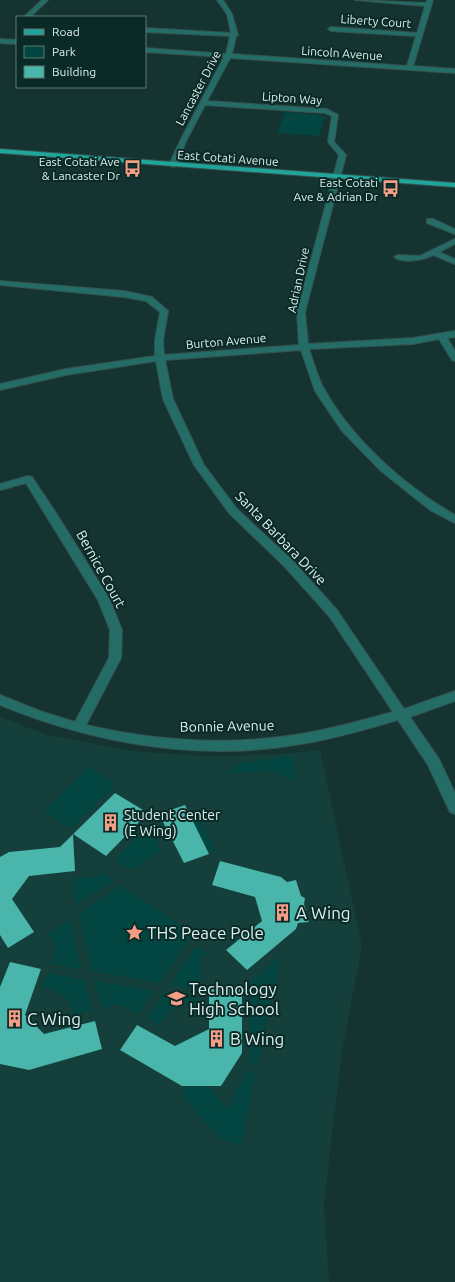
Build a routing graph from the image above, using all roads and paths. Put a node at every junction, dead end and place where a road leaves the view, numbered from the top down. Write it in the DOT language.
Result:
graph roads {
  1 [pos="45,0"];
  2 [pos="220,0"];
  3 [pos="358,0"];
  4 [pos="430,3"];
  5 [pos="28,16"];
  6 [pos="331,29"];
  7 [pos="146,30"];
  8 [pos="235,35"];
  9 [pos="420,35"];
  10 [pos="0,41"];
  11 [pos="16,42"];
  12 [pos="146,50"];
  13 [pos="228,56"];
  14 [pos="409,68"];
  15 [pos="455,71"];
  16 [pos="203,103"];
  17 [pos="0,151"];
  18 [pos="173,165"];
  19 [pos="336,177"];
  20 [pos="455,186"];
  21 [pos="430,221"];
  22 [pos="455,232"];
  23 [pos="455,241"];
  24 [pos="432,252"];
  25 [pos="398,257"];
  26 [pos="455,262"];
  27 [pos="0,283"];
  28 [pos="455,334"];
  29 [pos="441,336"];
  30 [pos="304,346"];
  31 [pos="160,358"];
  32 [pos="455,358"];
  33 [pos="0,387"];
  34 [pos="0,487"];
  35 [pos="455,520"];
  36 [pos="455,696"];
  37 [pos="0,700"];
  38 [pos="402,715"];
  39 [pos="78,728"];
  40 [pos="455,808"];
  1 -- 5 [label="street"];
  2 -- 8 [label="street"];
  3 -- 4 [label="street"];
  4 -- 9 [label="street"];
  6 -- 9 [label="street, Liberty Court"];
  7 -- 8 [label="street"];
  8 -- 13 [label="street, Lancaster Drive"];
  9 -- 14 [label="street"];
  10 -- 11 [label="street"];
  12 -- 13 [label="street, Lincoln Avenue"];
  13 -- 14 [label="street, Lincoln Avenue"];
  13 -- 16 [label="street, Lancaster Drive"];
  14 -- 15 [label="street, Lincoln Avenue"];
  16 -- 18 [label="street, Lancaster Drive"];
  16 -- 19 [label="street, Lipton Way"];
  17 -- 18 [label="main road, East Cotati Avenue"];
  18 -- 19 [label="main road, East Cotati Avenue"];
  19 -- 20 [label="main road, East Cotati Avenue"];
  19 -- 30 [label="street, Adrian Drive"];
  21 -- 22 [label="street"];
  23 -- 24 [label="street"];
  24 -- 25 [label="street"];
  24 -- 26 [label="street"];
  27 -- 31 [label="street, Santa Barbara Drive"];
  28 -- 29 [label="street, Burton Avenue"];
  29 -- 30 [label="street, Burton Avenue"];
  29 -- 32 [label="street"];
  30 -- 31 [label="street, Burton Avenue"];
  30 -- 35 [label="street, Adrian Drive"];
  31 -- 33 [label="street, Burton Avenue"];
  31 -- 38 [label="street, Santa Barbara Drive"];
  34 -- 39 [label="street, Bernice Court"];
  36 -- 38 [label="street, Bonnie Avenue"];
  37 -- 39 [label="street, Bonnie Avenue"];
  38 -- 39 [label="street, Bonnie Avenue"];
  38 -- 40 [label="street, Santa Barbara Drive"];
}
